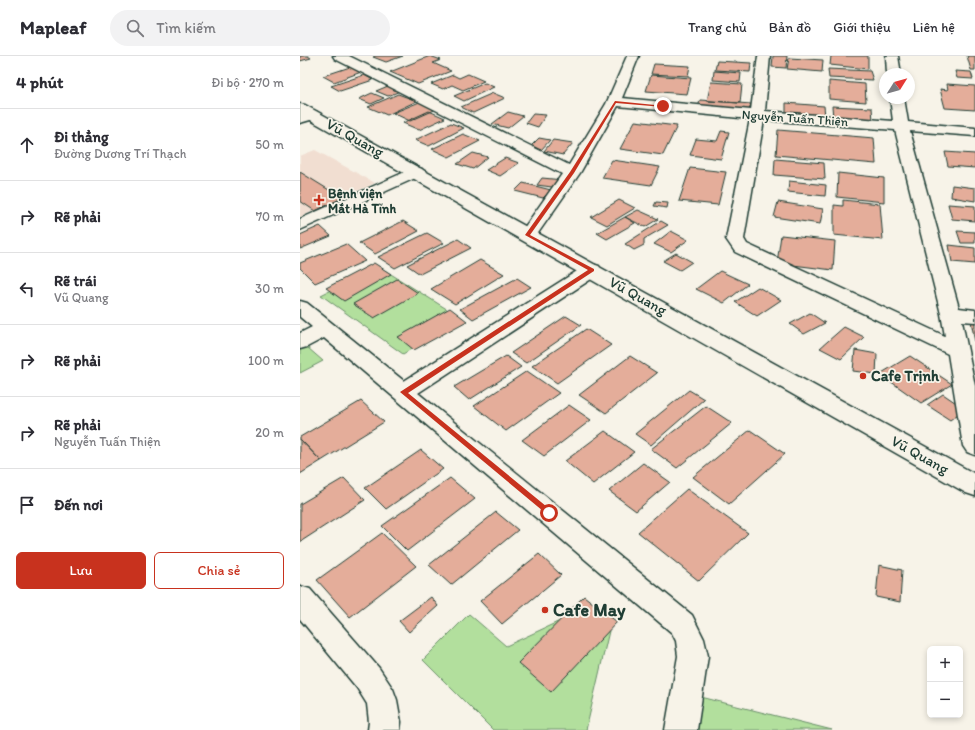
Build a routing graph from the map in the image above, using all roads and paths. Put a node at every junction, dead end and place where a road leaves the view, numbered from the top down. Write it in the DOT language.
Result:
graph roads {
  1 [pos="339,56"];
  2 [pos="633,56"];
  3 [pos="764,56"];
  4 [pos="892,56"];
  5 [pos="893,68"];
  6 [pos="615,102"];
  7 [pos="898,104"];
  8 [pos="304,114"];
  9 [pos="758,115"];
  10 [pos="901,126"];
  11 [pos="975,132"];
  12 [pos="416,172"];
  13 [pos="572,173"];
  14 [pos="300,224"];
  15 [pos="528,235"];
  16 [pos="592,270"];
  17 [pos="300,307"];
  18 [pos="951,314"];
  19 [pos="975,316"];
  20 [pos="326,328"];
  21 [pos="300,342"];
  22 [pos="957,350"];
  23 [pos="404,392"];
  24 [pos="975,446"];
  25 [pos="975,486"];
  26 [pos="300,598"];
  27 [pos="384,730"];
  28 [pos="681,730"];
  1 -- 13 [label="street"];
  2 -- 6 [label="street"];
  3 -- 9 [label="street"];
  4 -- 5 [label="street"];
  6 -- 9 [label="street, Nguyễn Tuấn Thiện"];
  6 -- 13 [label="street"];
  7 -- 10 [label="street"];
  8 -- 12 [label="street, Vũ Quang"];
  9 -- 10 [label="street, Nguyễn Tuấn Thiện"];
  9 -- 22 [label="street"];
  10 -- 11 [label="street, Nguyễn Tuấn Thiện"];
  10 -- 18 [label="street"];
  12 -- 14 [label="street"];
  12 -- 15 [label="street, Vũ Quang"];
  13 -- 15 [label="street"];
  15 -- 16 [label="street, Vũ Quang"];
  16 -- 23 [label="street"];
  16 -- 25 [label="street, Vũ Quang"];
  17 -- 20 [label="street"];
  18 -- 19 [label="street"];
  18 -- 22 [label="street"];
  20 -- 21 [label="street"];
  20 -- 23 [label="street"];
  22 -- 24 [label="street"];
  23 -- 28 [label="street"];
  26 -- 27 [label="street"];
}
